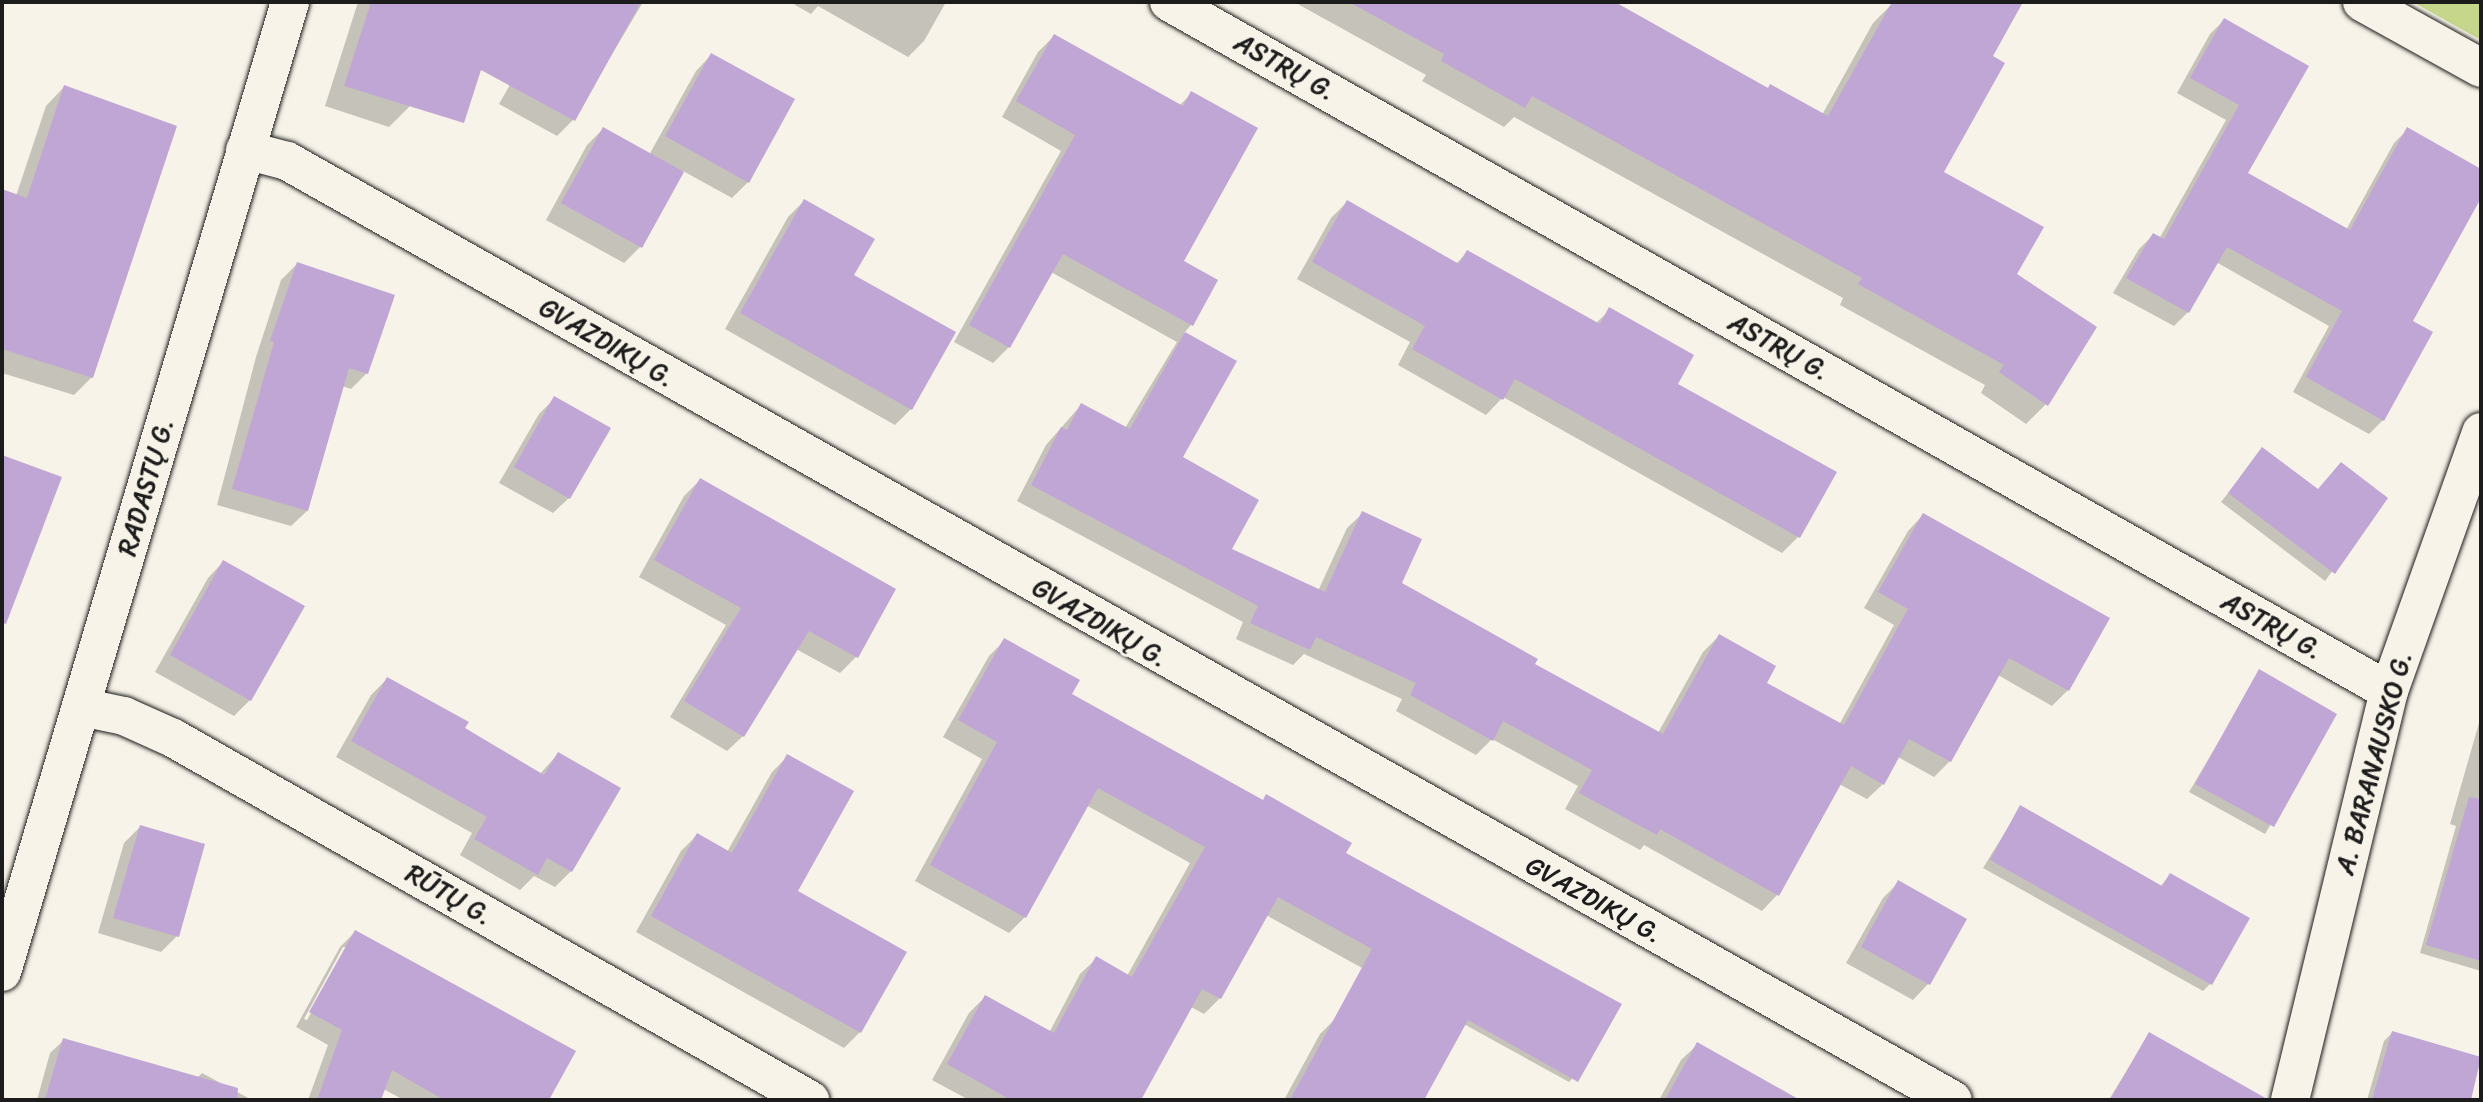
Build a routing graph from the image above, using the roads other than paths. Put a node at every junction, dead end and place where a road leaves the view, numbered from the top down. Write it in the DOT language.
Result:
graph roads {
  1 [pos="289,2"];
  2 [pos="1169,2"];
  3 [pos="2362,2"];
  4 [pos="2481,68"];
  5 [pos="245,150"];
  6 [pos="2481,432"];
  7 [pos="2389,691"];
  8 [pos="81,707"];
  9 [pos="2,972"];
  10 [pos="810,1100"];
  11 [pos="1953,1100"];
  12 [pos="2290,1100"];
  1 -- 5 [label="street, RADASTŲ G."];
  2 -- 7 [label="street, ASTRŲ G."];
  3 -- 4 [label="street"];
  5 -- 8 [label="street, RADASTŲ G."];
  5 -- 11 [label="street, GVAZDIKŲ G."];
  6 -- 7 [label="street, A. BARANAUSKO G."];
  7 -- 12 [label="street, A. BARANAUSKO G."];
  8 -- 9 [label="street, RADASTŲ G."];
  8 -- 10 [label="street, RŪTŲ G."];
}
